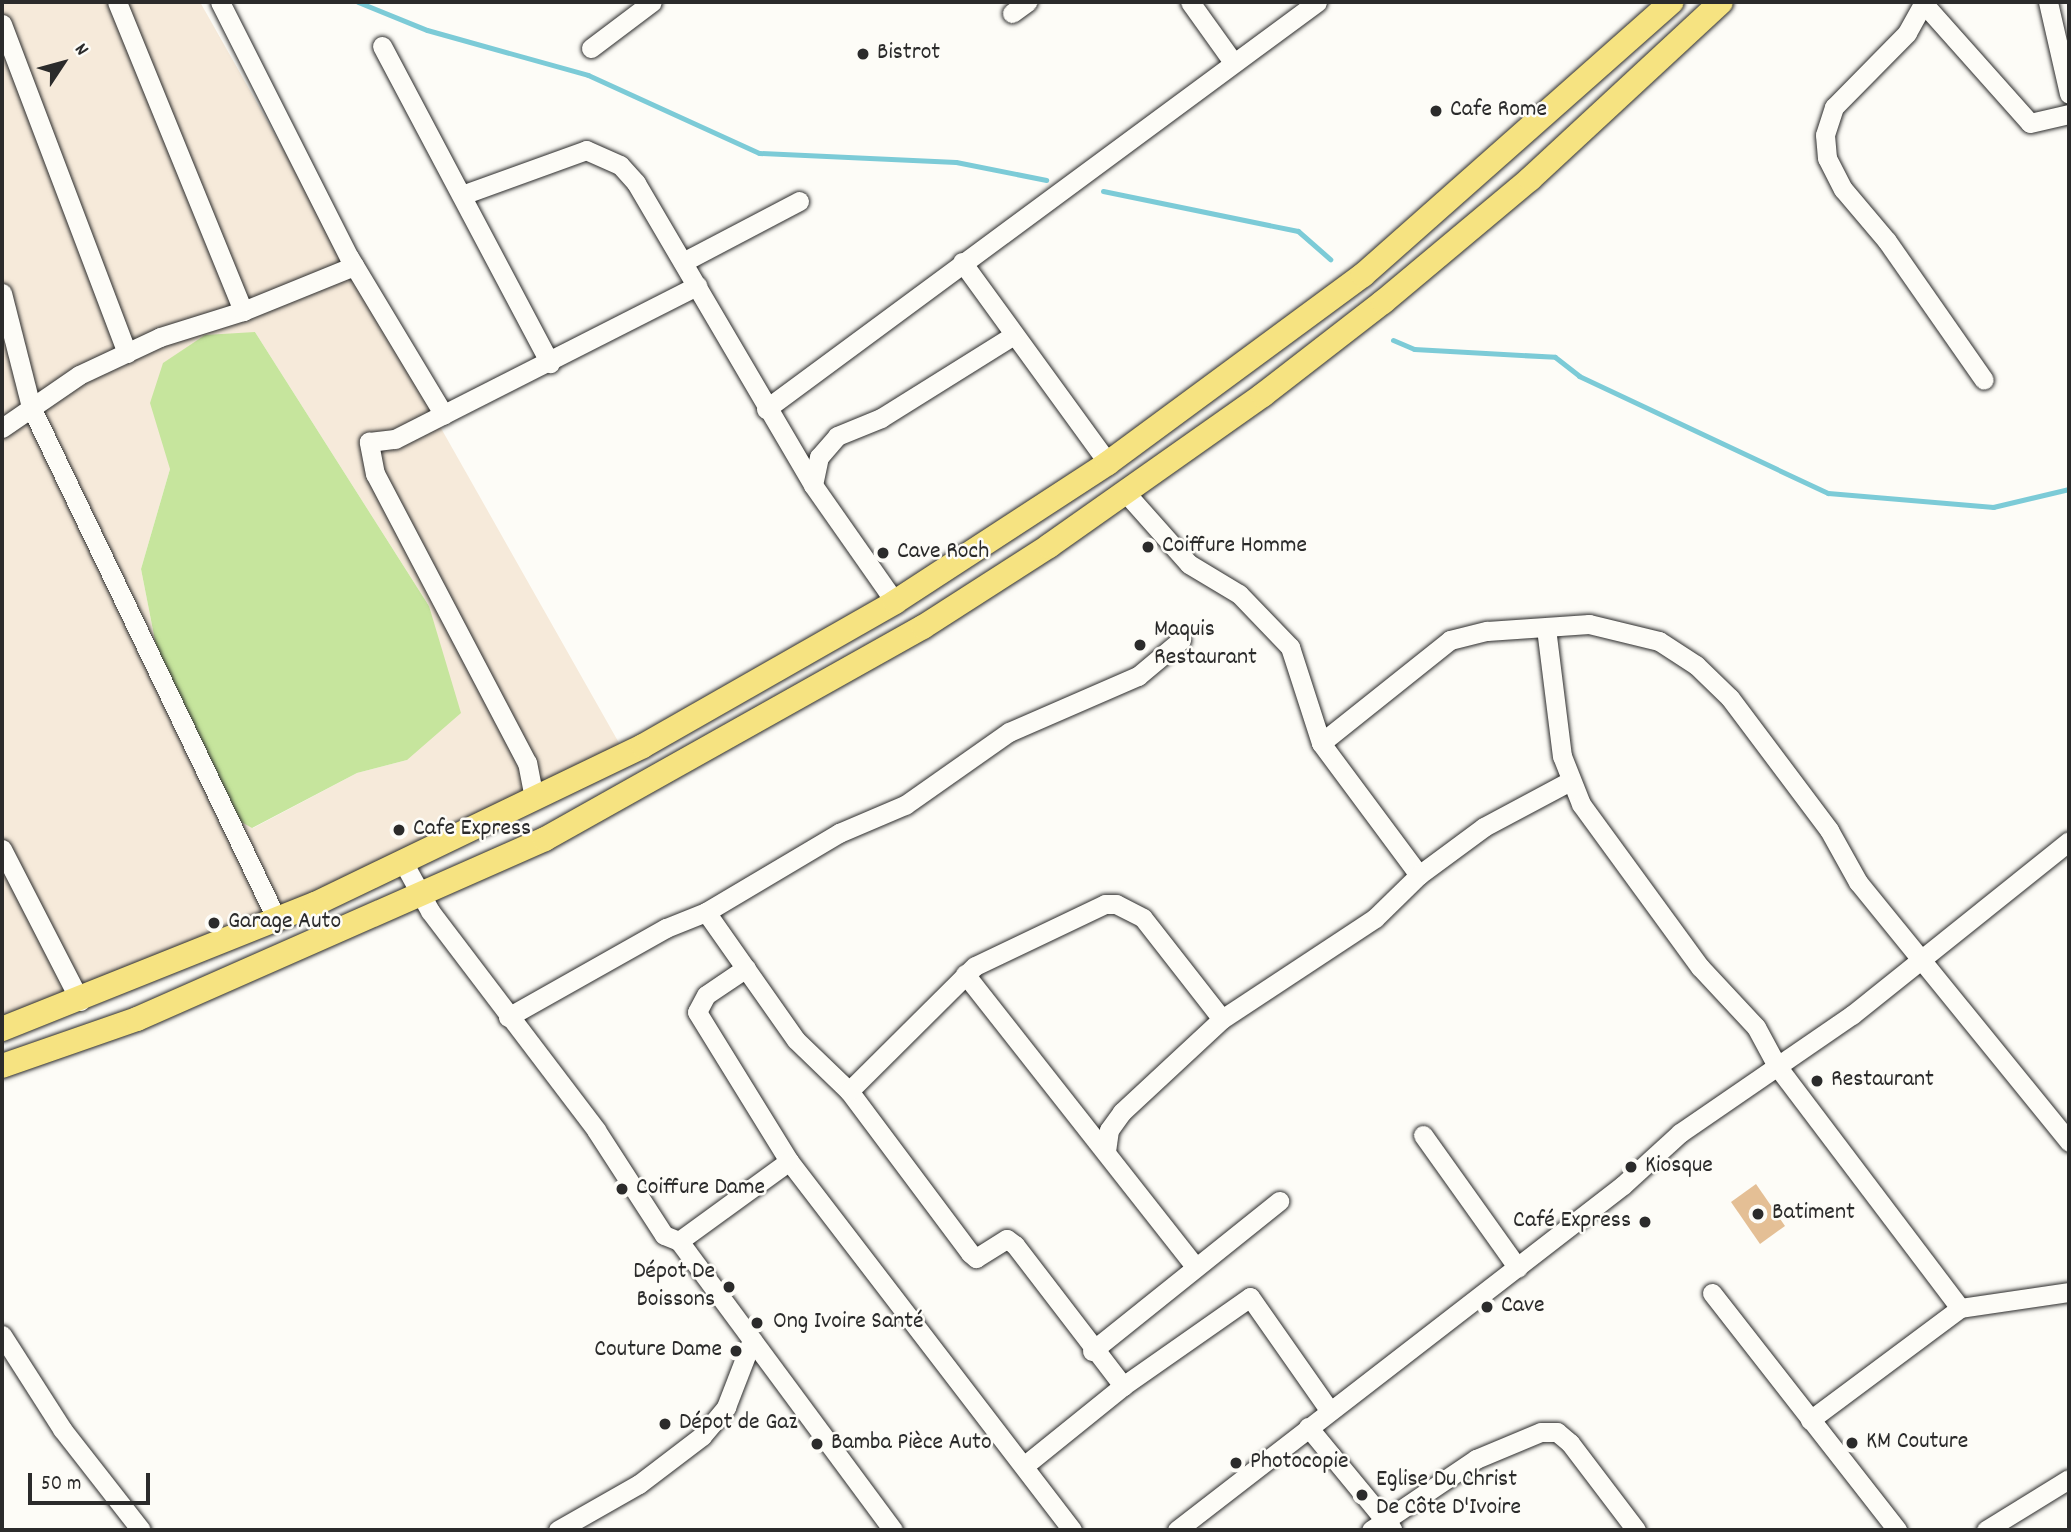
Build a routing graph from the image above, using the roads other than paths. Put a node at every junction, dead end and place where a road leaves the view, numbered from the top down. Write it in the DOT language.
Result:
graph roads {
  1 [pos="117,2"];
  2 [pos="220,2"];
  3 [pos="652,2"];
  4 [pos="1190,2"];
  5 [pos="1317,2"];
  6 [pos="1670,2"];
  7 [pos="1721,2"];
  8 [pos="2048,2"];
  9 [pos="1924,3"];
  10 [pos="2,24"];
  11 [pos="382,46"];
  12 [pos="591,48"];
  13 [pos="1233,62"];
  14 [pos="2069,94"];
  15 [pos="2069,114"];
  16 [pos="462,195"];
  17 [pos="799,201"];
  18 [pos="683,262"];
  19 [pos="962,262"];
  20 [pos="355,266"];
  21 [pos="697,286"];
  22 [pos="2,292"];
  23 [pos="243,312"];
  24 [pos="1014,335"];
  25 [pos="127,353"];
  26 [pos="550,363"];
  27 [pos="1984,380"];
  28 [pos="31,407"];
  29 [pos="766,409"];
  30 [pos="444,415"];
  31 [pos="2,428"];
  32 [pos="1108,463"];
  33 [pos="813,485"];
  34 [pos="1125,492"];
  35 [pos="895,602"];
  36 [pos="1546,628"];
  37 [pos="1181,640"];
  38 [pos="1321,743"];
  39 [pos="1570,781"];
  40 [pos="534,798"];
  41 [pos="2069,842"];
  42 [pos="2,849"];
  43 [pos="403,862"];
  44 [pos="1419,875"];
  45 [pos="418,894"];
  46 [pos="706,912"];
  47 [pos="277,920"];
  48 [pos="1923,962"];
  49 [pos="746,968"];
  50 [pos="965,974"];
  51 [pos="80,1001"];
  52 [pos="508,1017"];
  53 [pos="1222,1019"];
  54 [pos="2,1030"];
  55 [pos="2,1066"];
  56 [pos="1777,1066"];
  57 [pos="849,1091"];
  58 [pos="1423,1135"];
  59 [pos="2069,1142"];
  60 [pos="1106,1152"];
  61 [pos="789,1161"];
  62 [pos="1279,1200"];
  63 [pos="679,1241"];
  64 [pos="1195,1266"];
  65 [pos="1518,1268"];
  66 [pos="2069,1292"];
  67 [pos="1712,1293"];
  68 [pos="1960,1308"];
  69 [pos="2,1335"];
  70 [pos="752,1340"];
  71 [pos="1092,1351"];
  72 [pos="1123,1386"];
  73 [pos="1329,1410"];
  74 [pos="1810,1420"];
  75 [pos="1308,1427"];
  76 [pos="1024,1466"];
  77 [pos="2069,1479"];
  78 [pos="1383,1527"];
  79 [pos="141,1530"];
  80 [pos="558,1530"];
  81 [pos="893,1530"];
  82 [pos="1072,1530"];
  83 [pos="1177,1530"];
  84 [pos="1636,1530"];
  85 [pos="1897,1530"];
  86 [pos="1986,1530"];
  1 -- 23 [label="street"];
  2 -- 20 [label="street"];
  3 -- 12 [label="street"];
  4 -- 13 [label="street"];
  5 -- 13 [label="street"];
  6 -- 32 [label="main road"];
  7 -- 34 [label="main road"];
  8 -- 14 [label="street"];
  9 -- 15 [label="street"];
  9 -- 27 [label="street"];
  10 -- 25 [label="street"];
  11 -- 16 [label="street"];
  13 -- 19 [label="street"];
  16 -- 18 [label="street"];
  16 -- 26 [label="street"];
  17 -- 18 [label="street"];
  18 -- 21 [label="street"];
  19 -- 24 [label="street"];
  19 -- 29 [label="street"];
  20 -- 23 [label="street"];
  20 -- 30 [label="street"];
  21 -- 26 [label="street"];
  21 -- 29 [label="street"];
  22 -- 28 [label="street"];
  23 -- 25 [label="street"];
  24 -- 32 [label="street"];
  24 -- 33 [label="street"];
  25 -- 28 [label="street"];
  26 -- 30 [label="street"];
  28 -- 31 [label="street"];
  28 -- 47 [label="street"];
  29 -- 33 [label="street"];
  30 -- 40 [label="street"];
  32 -- 35 [label="main road"];
  33 -- 35 [label="street"];
  34 -- 38 [label="street"];
  34 -- 45 [label="main road"];
  35 -- 40 [label="main road"];
  36 -- 38 [label="street"];
  36 -- 39 [label="street"];
  36 -- 48 [label="street"];
  37 -- 46 [label="street"];
  38 -- 44 [label="street"];
  39 -- 44 [label="street"];
  39 -- 56 [label="street"];
  40 -- 43 [label="main road"];
  41 -- 48 [label="street"];
  42 -- 51 [label="street"];
  43 -- 45 [label="street"];
  43 -- 47 [label="main road"];
  44 -- 53 [label="street"];
  45 -- 52 [label="street"];
  45 -- 55 [label="main road"];
  46 -- 49 [label="street"];
  46 -- 52 [label="street"];
  47 -- 51 [label="main road"];
  48 -- 56 [label="street"];
  48 -- 59 [label="street"];
  49 -- 57 [label="street"];
  49 -- 61 [label="street"];
  50 -- 53 [label="street"];
  50 -- 57 [label="street"];
  50 -- 60 [label="street"];
  51 -- 54 [label="main road"];
  52 -- 63 [label="street"];
  53 -- 60 [label="street"];
  56 -- 65 [label="street"];
  56 -- 68 [label="street"];
  57 -- 71 [label="street"];
  58 -- 65 [label="street"];
  60 -- 64 [label="street"];
  61 -- 63 [label="street"];
  61 -- 76 [label="street"];
  62 -- 64 [label="street"];
  63 -- 70 [label="street"];
  64 -- 71 [label="street"];
  65 -- 73 [label="street"];
  66 -- 68 [label="street"];
  67 -- 74 [label="street"];
  68 -- 74 [label="street"];
  69 -- 79 [label="street"];
  70 -- 80 [label="street"];
  70 -- 81 [label="street"];
  71 -- 72 [label="street"];
  72 -- 73 [label="street"];
  72 -- 76 [label="street"];
  73 -- 75 [label="street"];
  74 -- 85 [label="street"];
  75 -- 78 [label="street"];
  75 -- 83 [label="street"];
  76 -- 82 [label="street"];
  77 -- 86 [label="street"];
  78 -- 84 [label="street"];
}
